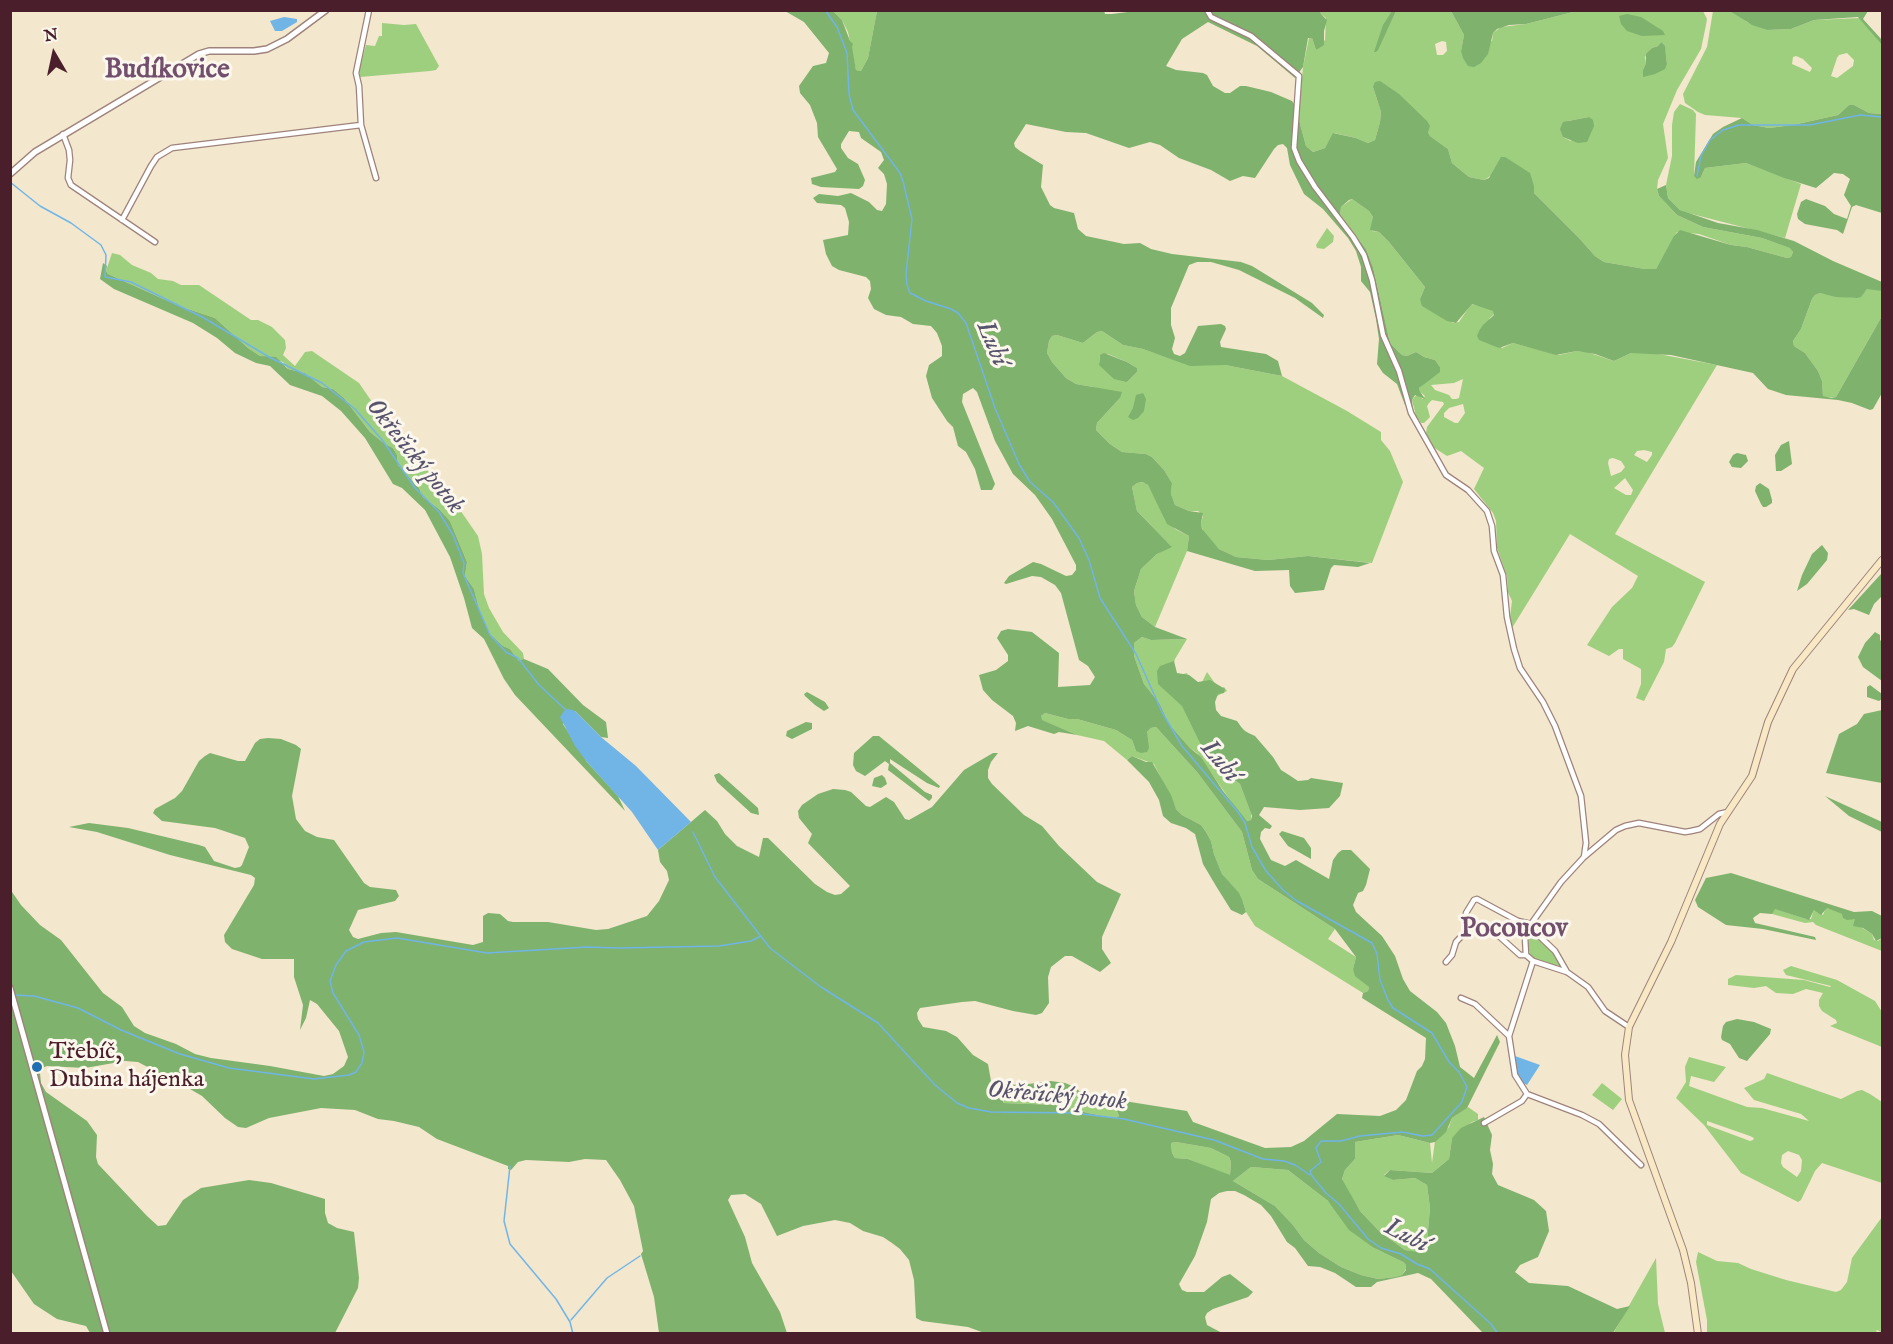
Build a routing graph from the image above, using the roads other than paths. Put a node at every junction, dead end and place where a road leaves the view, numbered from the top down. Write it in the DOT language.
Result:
graph roads {
  1 [pos="326,10"];
  2 [pos="369,10"];
  3 [pos="1207,10"];
  4 [pos="361,125"];
  5 [pos="63,134"];
  6 [pos="10,174"];
  7 [pos="376,178"];
  8 [pos="122,220"];
  9 [pos="155,242"];
  10 [pos="1882,560"];
  11 [pos="1728,812"];
  12 [pos="1584,857"];
  13 [pos="1473,924"];
  14 [pos="1531,924"];
  15 [pos="1526,955"];
  16 [pos="1533,961"];
  17 [pos="1446,962"];
  18 [pos="1567,972"];
  19 [pos="10,988"];
  20 [pos="1461,998"];
  21 [pos="1629,1027"];
  22 [pos="1509,1036"];
  23 [pos="1527,1094"];
  24 [pos="1484,1123"];
  25 [pos="1641,1165"];
  26 [pos="107,1334"];
  27 [pos="1698,1334"];
  1 -- 5 [label="street"];
  2 -- 4 [label="street"];
  3 -- 12 [label="street"];
  4 -- 7 [label="street"];
  4 -- 8 [label="street"];
  5 -- 6 [label="street"];
  5 -- 8 [label="street"];
  8 -- 9 [label="street"];
  10 -- 11 [label="main road"];
  11 -- 12 [label="street"];
  11 -- 21 [label="main road"];
  12 -- 14 [label="street"];
  13 -- 14 [label="street"];
  13 -- 15 [label="street"];
  13 -- 17 [label="street"];
  14 -- 15 [label="street"];
  14 -- 18 [label="street"];
  15 -- 16 [label="street"];
  16 -- 18 [label="street"];
  16 -- 22 [label="street"];
  18 -- 21 [label="street"];
  19 -- 26 [label="street"];
  20 -- 22 [label="street"];
  21 -- 27 [label="main road"];
  22 -- 23 [label="street"];
  23 -- 24 [label="street"];
  23 -- 25 [label="street"];
}
